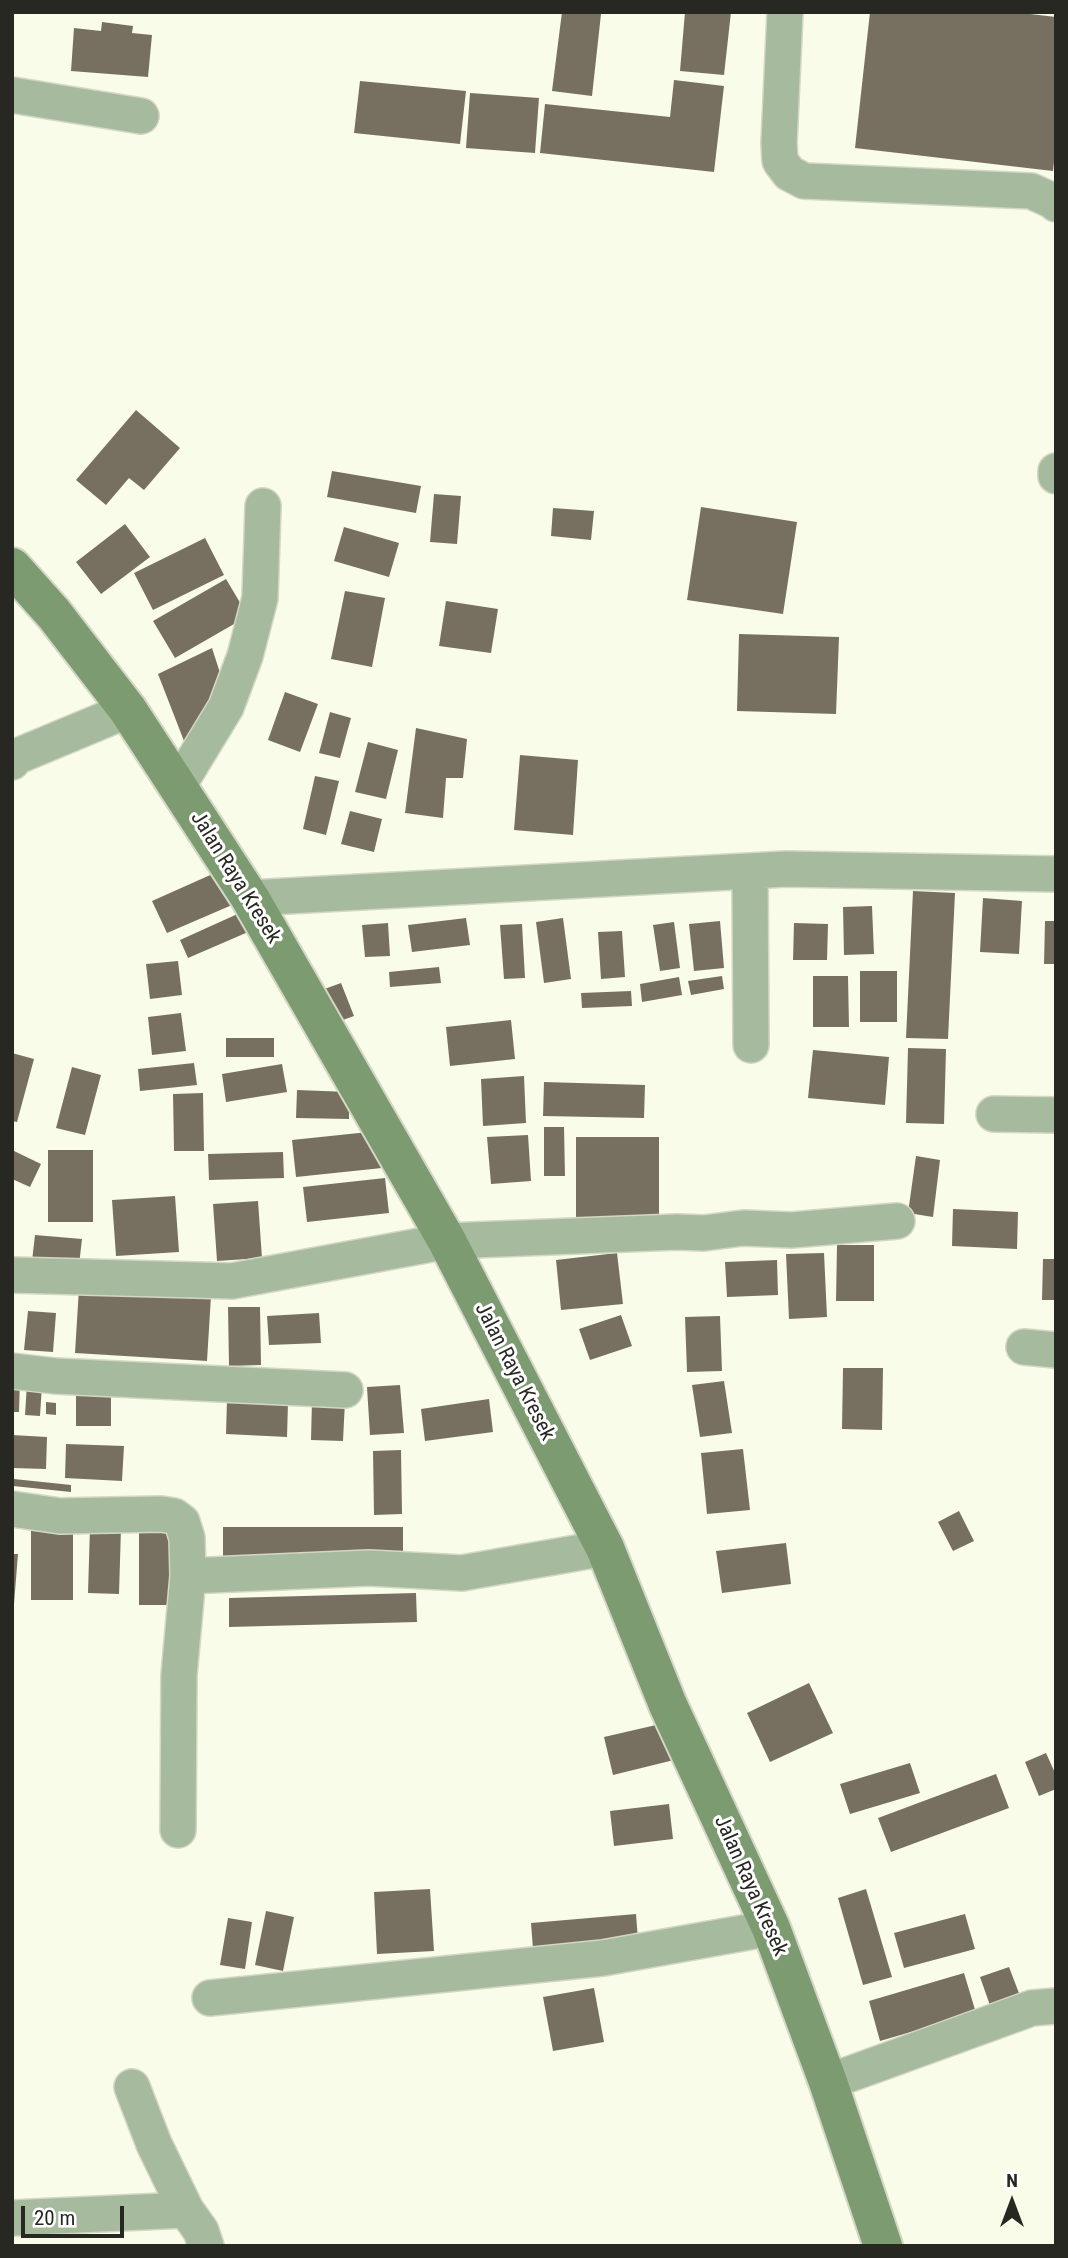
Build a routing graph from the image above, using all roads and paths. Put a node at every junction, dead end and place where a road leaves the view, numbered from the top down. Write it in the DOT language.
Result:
graph roads {
  1 [pos="785,12"];
  2 [pos="12,95"];
  3 [pos="141,116"];
  4 [pos="1056,204"];
  5 [pos="262,506"];
  6 [pos="12,567"];
  7 [pos="128,710"];
  8 [pos="13,759"];
  9 [pos="178,786"];
  10 [pos="750,871"];
  11 [pos="1056,874"];
  12 [pos="250,898"];
  13 [pos="751,1045"];
  14 [pos="994,1114"];
  15 [pos="1056,1115"];
  16 [pos="897,1221"];
  17 [pos="447,1241"];
  18 [pos="12,1275"];
  19 [pos="12,1371"];
  20 [pos="345,1390"];
  21 [pos="12,1509"];
  22 [pos="604,1548"];
  23 [pos="188,1576"];
  24 [pos="178,1829"];
  25 [pos="771,1928"];
  26 [pos="210,1997"];
  27 [pos="1056,2006"];
  28 [pos="828,2082"];
  29 [pos="132,2087"];
  30 [pos="186,2210"];
  31 [pos="12,2218"];
  32 [pos="206,2246"];
  33 [pos="883,2246"];
  1 -- 4 [label="street"];
  2 -- 3 [label="street"];
  5 -- 9 [label="street"];
  6 -- 7 [label="main road, Jalan Raya Kresek"];
  7 -- 8 [label="street"];
  7 -- 9 [label="main road, Jalan Raya Kresek"];
  9 -- 12 [label="main road, Jalan Raya Kresek"];
  10 -- 11 [label="street"];
  10 -- 12 [label="street"];
  10 -- 13 [label="street"];
  12 -- 17 [label="main road, Jalan Raya Kresek"];
  14 -- 15 [label="street"];
  16 -- 17 [label="street"];
  17 -- 18 [label="street"];
  17 -- 22 [label="main road, Jalan Raya Kresek"];
  19 -- 20 [label="street"];
  21 -- 23 [label="street"];
  22 -- 23 [label="street"];
  22 -- 25 [label="main road, Jalan Raya Kresek"];
  23 -- 24 [label="street"];
  25 -- 26 [label="street"];
  25 -- 28 [label="main road, Jalan Raya Kresek"];
  27 -- 28 [label="street"];
  28 -- 33 [label="main road, Jalan Raya Kresek"];
  29 -- 30 [label="street"];
  30 -- 31 [label="street"];
  30 -- 32 [label="street"];
}
